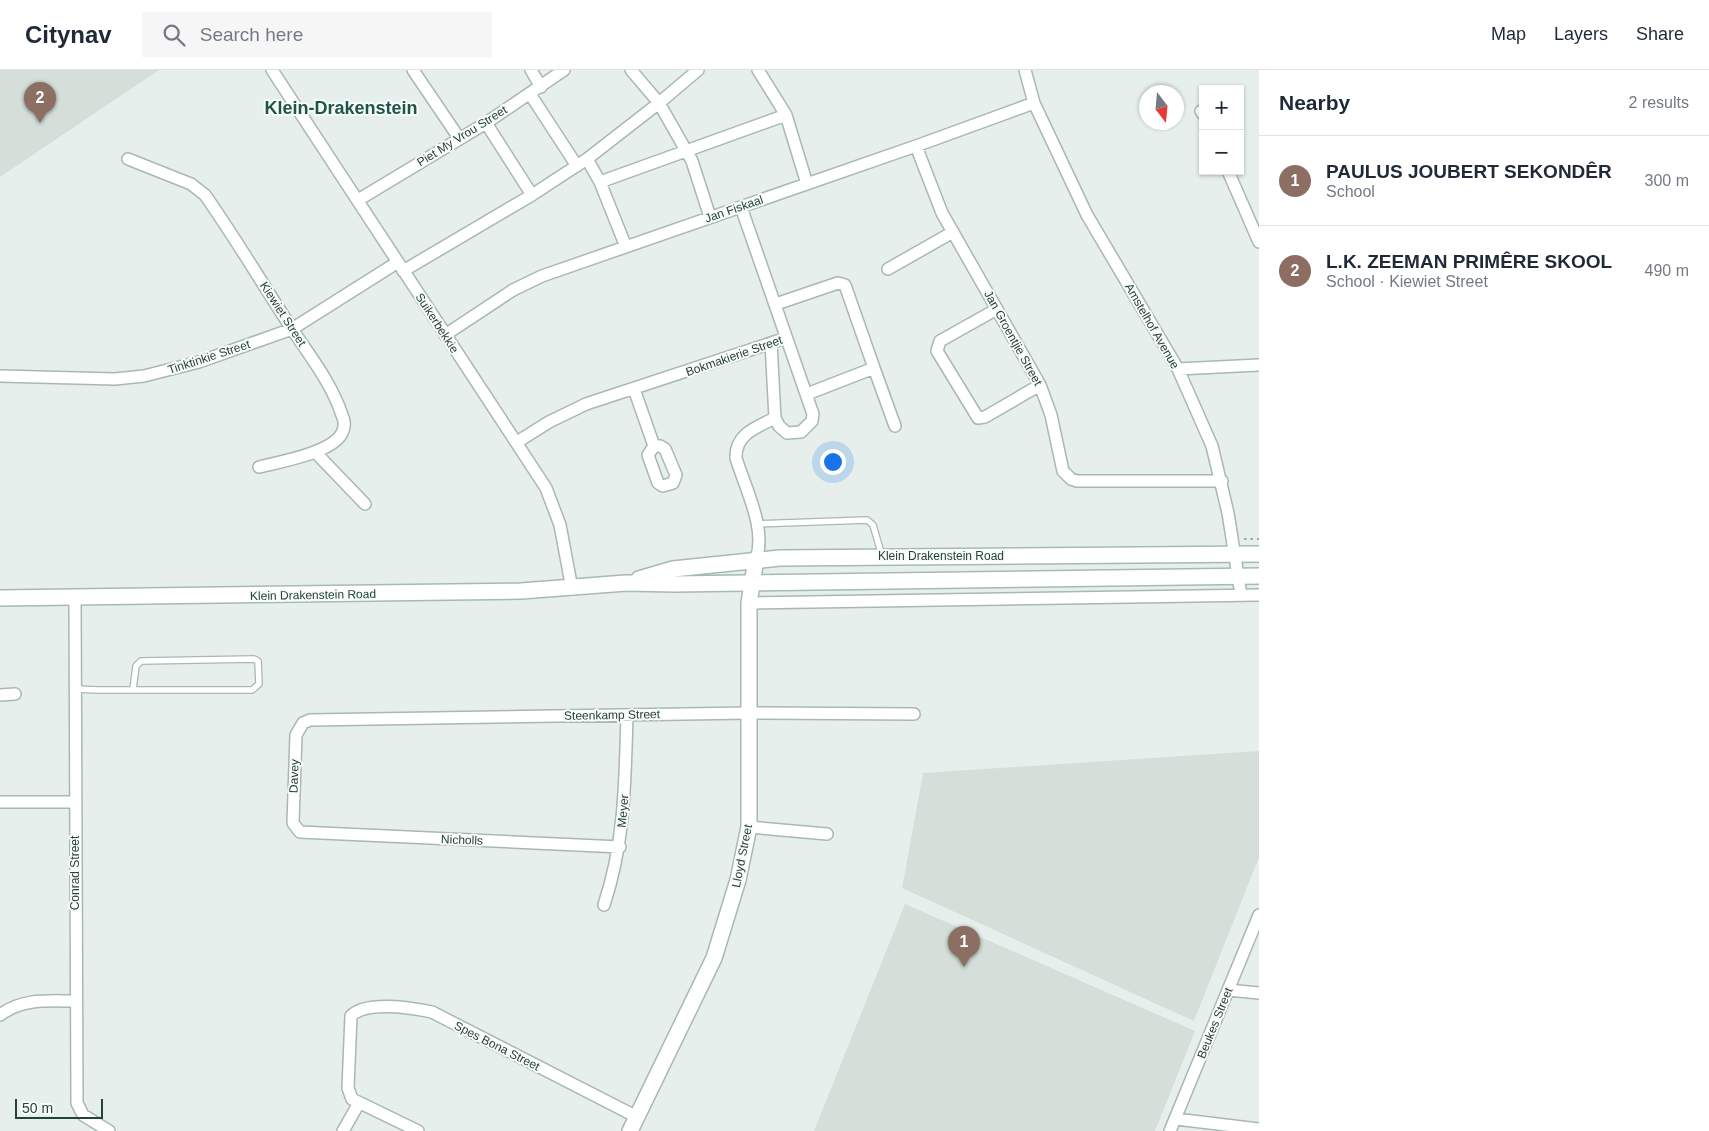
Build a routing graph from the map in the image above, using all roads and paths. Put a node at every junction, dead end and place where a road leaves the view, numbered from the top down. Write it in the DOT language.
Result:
graph roads {
  1 [pos="272,70"];
  2 [pos="413,70"];
  3 [pos="531,70"];
  4 [pos="564,70"];
  5 [pos="631,70"];
  6 [pos="698,70"];
  7 [pos="758,70"];
  8 [pos="1025,70"];
  9 [pos="541,87"];
  10 [pos="530,94"];
  11 [pos="1034,103"];
  12 [pos="660,104"];
  13 [pos="786,115"];
  14 [pos="486,123"];
  15 [pos="459,138"];
  16 [pos="916,146"];
  17 [pos="687,152"];
  18 [pos="128,159"];
  19 [pos="587,159"];
  20 [pos="576,166"];
  21 [pos="1230,175"];
  22 [pos="600,182"];
  23 [pos="807,184"];
  24 [pos="532,195"];
  25 [pos="358,200"];
  26 [pos="741,207"];
  27 [pos="710,217"];
  28 [pos="953,232"];
  29 [pos="1259,242"];
  30 [pos="626,247"];
  31 [pos="400,266"];
  32 [pos="888,269"];
  33 [pos="776,304"];
  34 [pos="997,309"];
  35 [pos="292,328"];
  36 [pos="445,335"];
  37 [pos="788,338"];
  38 [pos="771,343"];
  39 [pos="1259,365"];
  40 [pos="874,368"];
  41 [pos="1178,369"];
  42 [pos="0,376"];
  43 [pos="1040,385"];
  44 [pos="634,389"];
  45 [pos="807,394"];
  46 [pos="775,418"];
  47 [pos="895,426"];
  48 [pos="517,442"];
  49 [pos="654,446"];
  50 [pos="315,452"];
  51 [pos="259,467"];
  52 [pos="1222,481"];
  53 [pos="365,504"];
  54 [pos="757,524"];
  55 [pos="1259,539"];
  56 [pos="1234,547"];
  57 [pos="1259,554"];
  58 [pos="882,557"];
  59 [pos="756,559"];
  60 [pos="1238,576"];
  61 [pos="1259,576"];
  62 [pos="751,581"];
  63 [pos="626,583"];
  64 [pos="572,588"];
  65 [pos="1241,595"];
  66 [pos="1259,595"];
  67 [pos="0,598"];
  68 [pos="75,598"];
  69 [pos="749,603"];
  70 [pos="75,689"];
  71 [pos="133,689"];
  72 [pos="0,694"];
  73 [pos="14,694"];
  74 [pos="748,713"];
  75 [pos="914,714"];
  76 [pos="627,715"];
  77 [pos="310,720"];
  78 [pos="0,802"];
  79 [pos="76,802"];
  80 [pos="749,827"];
  81 [pos="304,833"];
  82 [pos="827,834"];
  83 [pos="620,847"];
  84 [pos="604,905"];
  85 [pos="1259,916"];
  86 [pos="1228,990"];
  87 [pos="1259,993"];
  88 [pos="75,1001"];
  89 [pos="0,1015"];
  90 [pos="356,1101"];
  91 [pos="1176,1119"];
  92 [pos="633,1124"];
  93 [pos="1259,1129"];
  94 [pos="109,1131"];
  95 [pos="344,1131"];
  96 [pos="418,1131"];
  97 [pos="1170,1131"];
  1 -- 25 [label="street, Suikerbekkie"];
  2 -- 15 [label="street"];
  3 -- 9 [label="street"];
  4 -- 9 [label="street, Piet My Vrou Street"];
  5 -- 12 [label="street"];
  6 -- 12 [label="street, Tinktinkie Street"];
  7 -- 13 [label="street"];
  8 -- 11 [label="street, Amstelhof Avenue"];
  9 -- 10 [label="street, Piet My Vrou Street"];
  10 -- 14 [label="street, Piet My Vrou Street"];
  10 -- 20 [label="street"];
  11 -- 16 [label="street, Jan Fiskaal"];
  11 -- 41 [label="street, Amstelhof Avenue"];
  12 -- 17 [label="street"];
  12 -- 19 [label="street, Tinktinkie Street"];
  13 -- 17 [label="street"];
  13 -- 23 [label="street"];
  14 -- 15 [label="street, Piet My Vrou Street"];
  14 -- 24 [label="street"];
  15 -- 25 [label="street, Piet My Vrou Street"];
  16 -- 23 [label="street, Jan Fiskaal"];
  16 -- 28 [label="street, Jan Groentjie Street"];
  17 -- 22 [label="street"];
  17 -- 27 [label="street"];
  18 -- 35 [label="street, Kiewiet Street"];
  19 -- 20 [label="street, Tinktinkie Street"];
  19 -- 22 [label="street"];
  20 -- 24 [label="street, Tinktinkie Street"];
  21 -- 29 [label="street"];
  22 -- 30 [label="street"];
  23 -- 26 [label="street, Jan Fiskaal"];
  24 -- 31 [label="street, Tinktinkie Street"];
  25 -- 31 [label="street, Suikerbekkie"];
  26 -- 27 [label="street, Jan Fiskaal"];
  26 -- 33 [label="street, Bokmakierie Street"];
  27 -- 30 [label="street, Jan Fiskaal"];
  28 -- 32 [label="street"];
  28 -- 34 [label="street, Jan Groentjie Street"];
  30 -- 36 [label="street, Jan Fiskaal"];
  31 -- 35 [label="street, Tinktinkie Street"];
  31 -- 36 [label="street, Suikerbekkie"];
  33 -- 37 [label="street, Bokmakierie Street"];
  33 -- 40 [label="street"];
  34 -- 43 [label="street, Jan Groentjie Street"];
  34 -- 43 [label="street"];
  35 -- 42 [label="street, Tinktinkie Street"];
  35 -- 50 [label="street, Kiewiet Street"];
  36 -- 48 [label="street, Suikerbekkie"];
  37 -- 38 [label="street, Bokmakierie Street"];
  37 -- 45 [label="street"];
  38 -- 44 [label="street, Bokmakierie Street"];
  38 -- 46 [label="street"];
  39 -- 41 [label="street"];
  40 -- 45 [label="street"];
  40 -- 47 [label="street"];
  41 -- 52 [label="street, Amstelhof Avenue"];
  43 -- 52 [label="street, Jan Groentjie Street"];
  44 -- 48 [label="street, Bokmakierie Street"];
  44 -- 49 [label="street"];
  45 -- 46 [label="street"];
  46 -- 54 [label="street"];
  48 -- 64 [label="street, Suikerbekkie"];
  50 -- 51 [label="street, Kiewiet Street"];
  50 -- 53 [label="street"];
  52 -- 56 [label="street, Amstelhof Avenue"];
  54 -- 58 [label="lane"];
  54 -- 59 [label="street"];
  55 -- 56 [label="path"];
  56 -- 57 [label="main road, Klein Drakenstein Road"];
  56 -- 58 [label="main road, Klein Drakenstein Road"];
  56 -- 60 [label="street, Amstelhof Avenue"];
  58 -- 59 [label="main road, Klein Drakenstein Road"];
  59 -- 62 [label="main road, Lloyd Street"];
  59 -- 63 [label="main road, Klein Drakenstein Road"];
  60 -- 61 [label="main road, Klein Drakenstein Road"];
  60 -- 62 [label="main road, Klein Drakenstein Road"];
  60 -- 65 [label="street, Amstelhof Avenue"];
  62 -- 63 [label="main road, Klein Drakenstein Road"];
  62 -- 69 [label="main road, Lloyd Street"];
  63 -- 64 [label="main road, Klein Drakenstein Road"];
  64 -- 68 [label="main road, Klein Drakenstein Road"];
  65 -- 66 [label="street"];
  65 -- 69 [label="street"];
  67 -- 68 [label="main road, Klein Drakenstein Road"];
  68 -- 70 [label="street, Conrad Street"];
  69 -- 74 [label="main road, Lloyd Street"];
  70 -- 71 [label="lane"];
  70 -- 79 [label="street, Conrad Street"];
  71 -- 71 [label="lane"];
  72 -- 73 [label="street"];
  74 -- 75 [label="street, Steenkamp Street"];
  74 -- 76 [label="street, Steenkamp Street"];
  74 -- 80 [label="main road, Lloyd Street"];
  76 -- 77 [label="street, Steenkamp Street"];
  76 -- 83 [label="street, Meyer"];
  77 -- 81 [label="street, Davey"];
  78 -- 79 [label="street"];
  79 -- 88 [label="street, Conrad Street"];
  80 -- 82 [label="street"];
  80 -- 92 [label="main road, Lloyd Street"];
  81 -- 83 [label="street, Nicholls"];
  83 -- 84 [label="street, Meyer"];
  85 -- 86 [label="street, Beukes Street"];
  86 -- 87 [label="street"];
  86 -- 91 [label="street, Beukes Street"];
  88 -- 89 [label="street"];
  88 -- 94 [label="street, Conrad Street"];
  90 -- 92 [label="street, Spes Bona Street"];
  90 -- 95 [label="street"];
  90 -- 96 [label="street"];
  91 -- 93 [label="street"];
  91 -- 97 [label="street, Beukes Street"];
}
